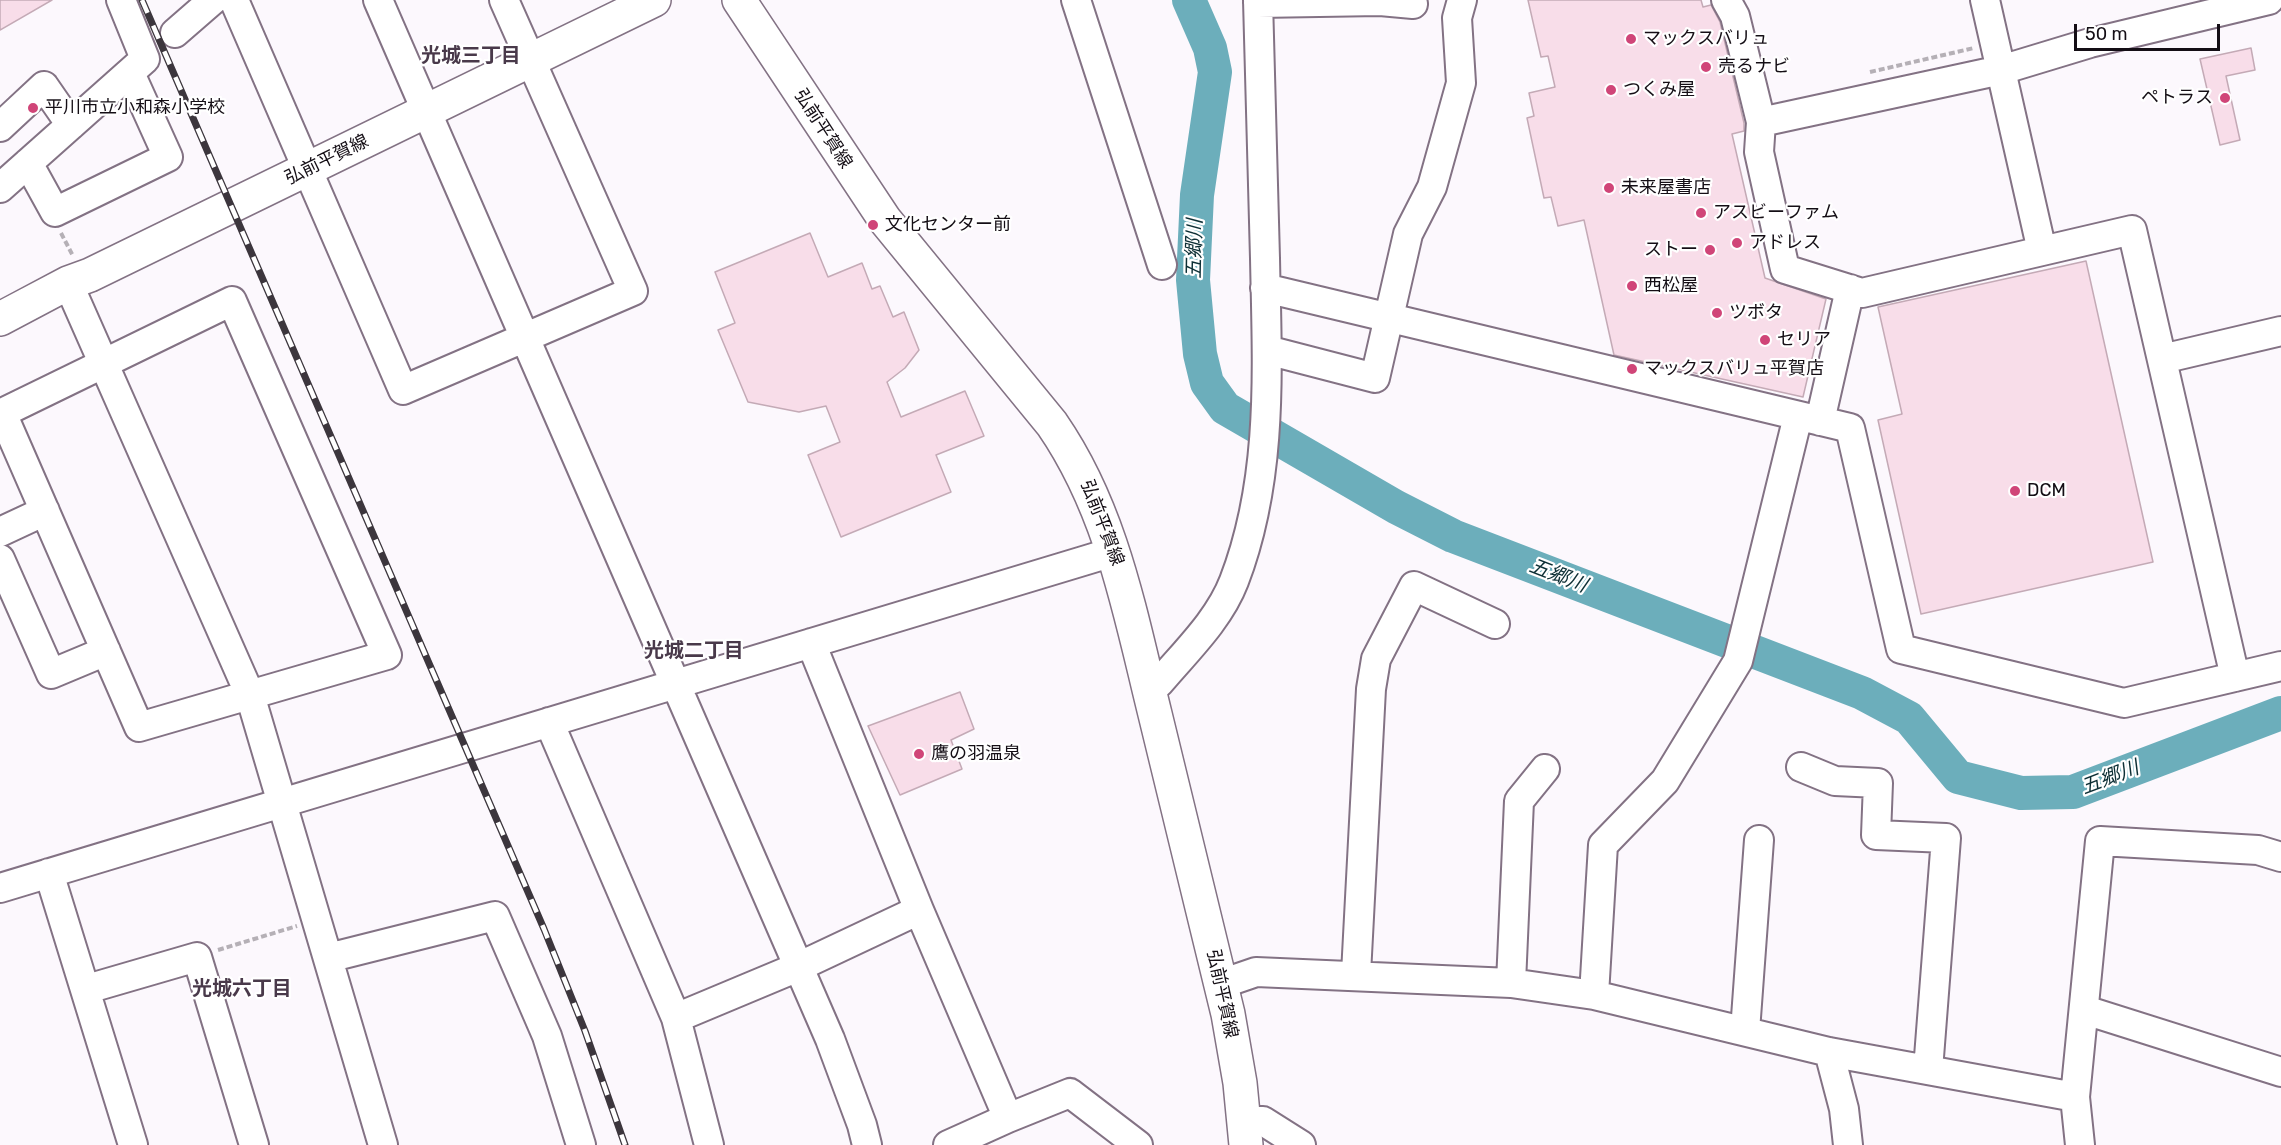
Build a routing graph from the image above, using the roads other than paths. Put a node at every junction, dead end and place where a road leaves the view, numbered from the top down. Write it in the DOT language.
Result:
graph roads {
  1 [pos="121,0"];
  2 [pos="213,0"];
  3 [pos="234,0"];
  4 [pos="378,0"];
  5 [pos="504,0"];
  6 [pos="654,0"];
  7 [pos="739,0"];
  8 [pos="1076,0"];
  9 [pos="1462,0"];
  10 [pos="1726,0"];
  11 [pos="1984,0"];
  12 [pos="2269,0"];
  13 [pos="1258,2"];
  14 [pos="1413,4"];
  15 [pos="175,33"];
  16 [pos="530,61"];
  17 [pos="2001,70"];
  18 [pos="130,73"];
  19 [pos="426,111"];
  20 [pos="1761,122"];
  21 [pos="71,125"];
  22 [pos="0,127"];
  23 [pos="28,163"];
  24 [pos="307,169"];
  25 [pos="0,188"];
  26 [pos="2042,251"];
  27 [pos="1162,266"];
  28 [pos="72,272"];
  29 [pos="1265,288"];
  30 [pos="1850,289"];
  31 [pos="1389,318"];
  32 [pos="0,319"];
  33 [pos="2281,331"];
  34 [pos="525,338"];
  35 [pos="1267,350"];
  36 [pos="2162,359"];
  37 [pos="104,363"];
  38 [pos="1809,418"];
  39 [pos="45,511"];
  40 [pos="0,532"];
  41 [pos="1113,552"];
  42 [pos="0,559"];
  43 [pos="1495,624"];
  44 [pos="811,643"];
  45 [pos="106,651"];
  46 [pos="2281,666"];
  47 [pos="2235,677"];
  48 [pos="675,683"];
  49 [pos="1149,687"];
  50 [pos="250,695"];
  51 [pos="549,722"];
  52 [pos="1801,767"];
  53 [pos="1545,769"];
  54 [pos="282,803"];
  55 [pos="1759,840"];
  56 [pos="2281,857"];
  57 [pos="49,873"];
  58 [pos="0,888"];
  59 [pos="919,910"];
  60 [pos="328,958"];
  61 [pos="798,967"];
  62 [pos="1356,974"];
  63 [pos="1511,983"];
  64 [pos="1221,984"];
  65 [pos="87,989"];
  66 [pos="1594,995"];
  67 [pos="2085,1010"];
  68 [pos="676,1018"];
  69 [pos="1745,1030"];
  70 [pos="1829,1052"];
  71 [pos="1928,1070"];
  72 [pos="2281,1072"];
  73 [pos="2075,1097"];
  74 [pos="1008,1118"];
  75 [pos="1245,1133"];
  76 [pos="133,1145"];
  77 [pos="254,1145"];
  78 [pos="383,1145"];
  79 [pos="581,1145"];
  80 [pos="709,1145"];
  81 [pos="867,1145"];
  82 [pos="948,1145"];
  83 [pos="1138,1145"];
  84 [pos="1301,1145"];
  85 [pos="1848,1145"];
  86 [pos="2080,1145"];
  1 -- 18 [label="street"];
  2 -- 15 [label="street"];
  3 -- 24 [label="street"];
  4 -- 19 [label="street"];
  5 -- 16 [label="street"];
  6 -- 16 [label="main road, 弘前平賀線"];
  7 -- 41 [label="main road, 弘前平賀線"];
  8 -- 27 [label="street"];
  9 -- 31 [label="street"];
  10 -- 20 [label="street"];
  11 -- 17 [label="street"];
  12 -- 17 [label="street"];
  13 -- 14 [label="street"];
  13 -- 29 [label="street"];
  16 -- 19 [label="main road, 弘前平賀線"];
  16 -- 34 [label="street"];
  17 -- 20 [label="street"];
  17 -- 26 [label="street"];
  18 -- 21 [label="street"];
  18 -- 23 [label="street"];
  19 -- 24 [label="main road, 弘前平賀線"];
  19 -- 34 [label="street"];
  20 -- 30 [label="street"];
  21 -- 22 [label="street"];
  21 -- 23 [label="street"];
  23 -- 25 [label="street"];
  24 -- 28 [label="main road, 弘前平賀線"];
  24 -- 34 [label="street"];
  26 -- 30 [label="street"];
  26 -- 36 [label="street"];
  28 -- 32 [label="main road, 弘前平賀線"];
  28 -- 37 [label="street"];
  29 -- 31 [label="street"];
  29 -- 35 [label="street"];
  30 -- 38 [label="street"];
  31 -- 35 [label="street"];
  31 -- 38 [label="street"];
  33 -- 36 [label="street"];
  34 -- 48 [label="street"];
  35 -- 49 [label="street"];
  36 -- 47 [label="street"];
  37 -- 39 [label="street"];
  37 -- 50 [label="street"];
  37 -- 50 [label="street"];
  38 -- 47 [label="street"];
  38 -- 66 [label="street"];
  39 -- 40 [label="street"];
  39 -- 45 [label="street"];
  41 -- 44 [label="street"];
  41 -- 49 [label="main road, 弘前平賀線"];
  42 -- 45 [label="street"];
  43 -- 62 [label="street"];
  44 -- 48 [label="street"];
  44 -- 59 [label="street"];
  45 -- 50 [label="street"];
  46 -- 47 [label="street"];
  48 -- 51 [label="street"];
  48 -- 61 [label="street"];
  49 -- 64 [label="main road, 弘前平賀線"];
  50 -- 54 [label="street"];
  51 -- 54 [label="street"];
  51 -- 68 [label="street"];
  52 -- 71 [label="street"];
  53 -- 63 [label="street"];
  54 -- 57 [label="street"];
  54 -- 60 [label="street"];
  55 -- 69 [label="street"];
  56 -- 67 [label="street"];
  57 -- 58 [label="street"];
  57 -- 65 [label="street"];
  59 -- 61 [label="street"];
  59 -- 74 [label="street"];
  60 -- 78 [label="street"];
  60 -- 79 [label="street"];
  61 -- 68 [label="street"];
  61 -- 81 [label="street"];
  62 -- 63 [label="street"];
  62 -- 64 [label="street"];
  63 -- 66 [label="street"];
  64 -- 75 [label="main road, 弘前平賀線"];
  65 -- 76 [label="street"];
  65 -- 77 [label="street"];
  66 -- 69 [label="street"];
  67 -- 72 [label="street"];
  67 -- 73 [label="street"];
  68 -- 80 [label="street"];
  69 -- 70 [label="street"];
  70 -- 71 [label="street"];
  70 -- 85 [label="street"];
  71 -- 73 [label="street"];
  73 -- 86 [label="street"];
  74 -- 82 [label="street"];
  74 -- 83 [label="street"];
  75 -- 84 [label="street"];
}
